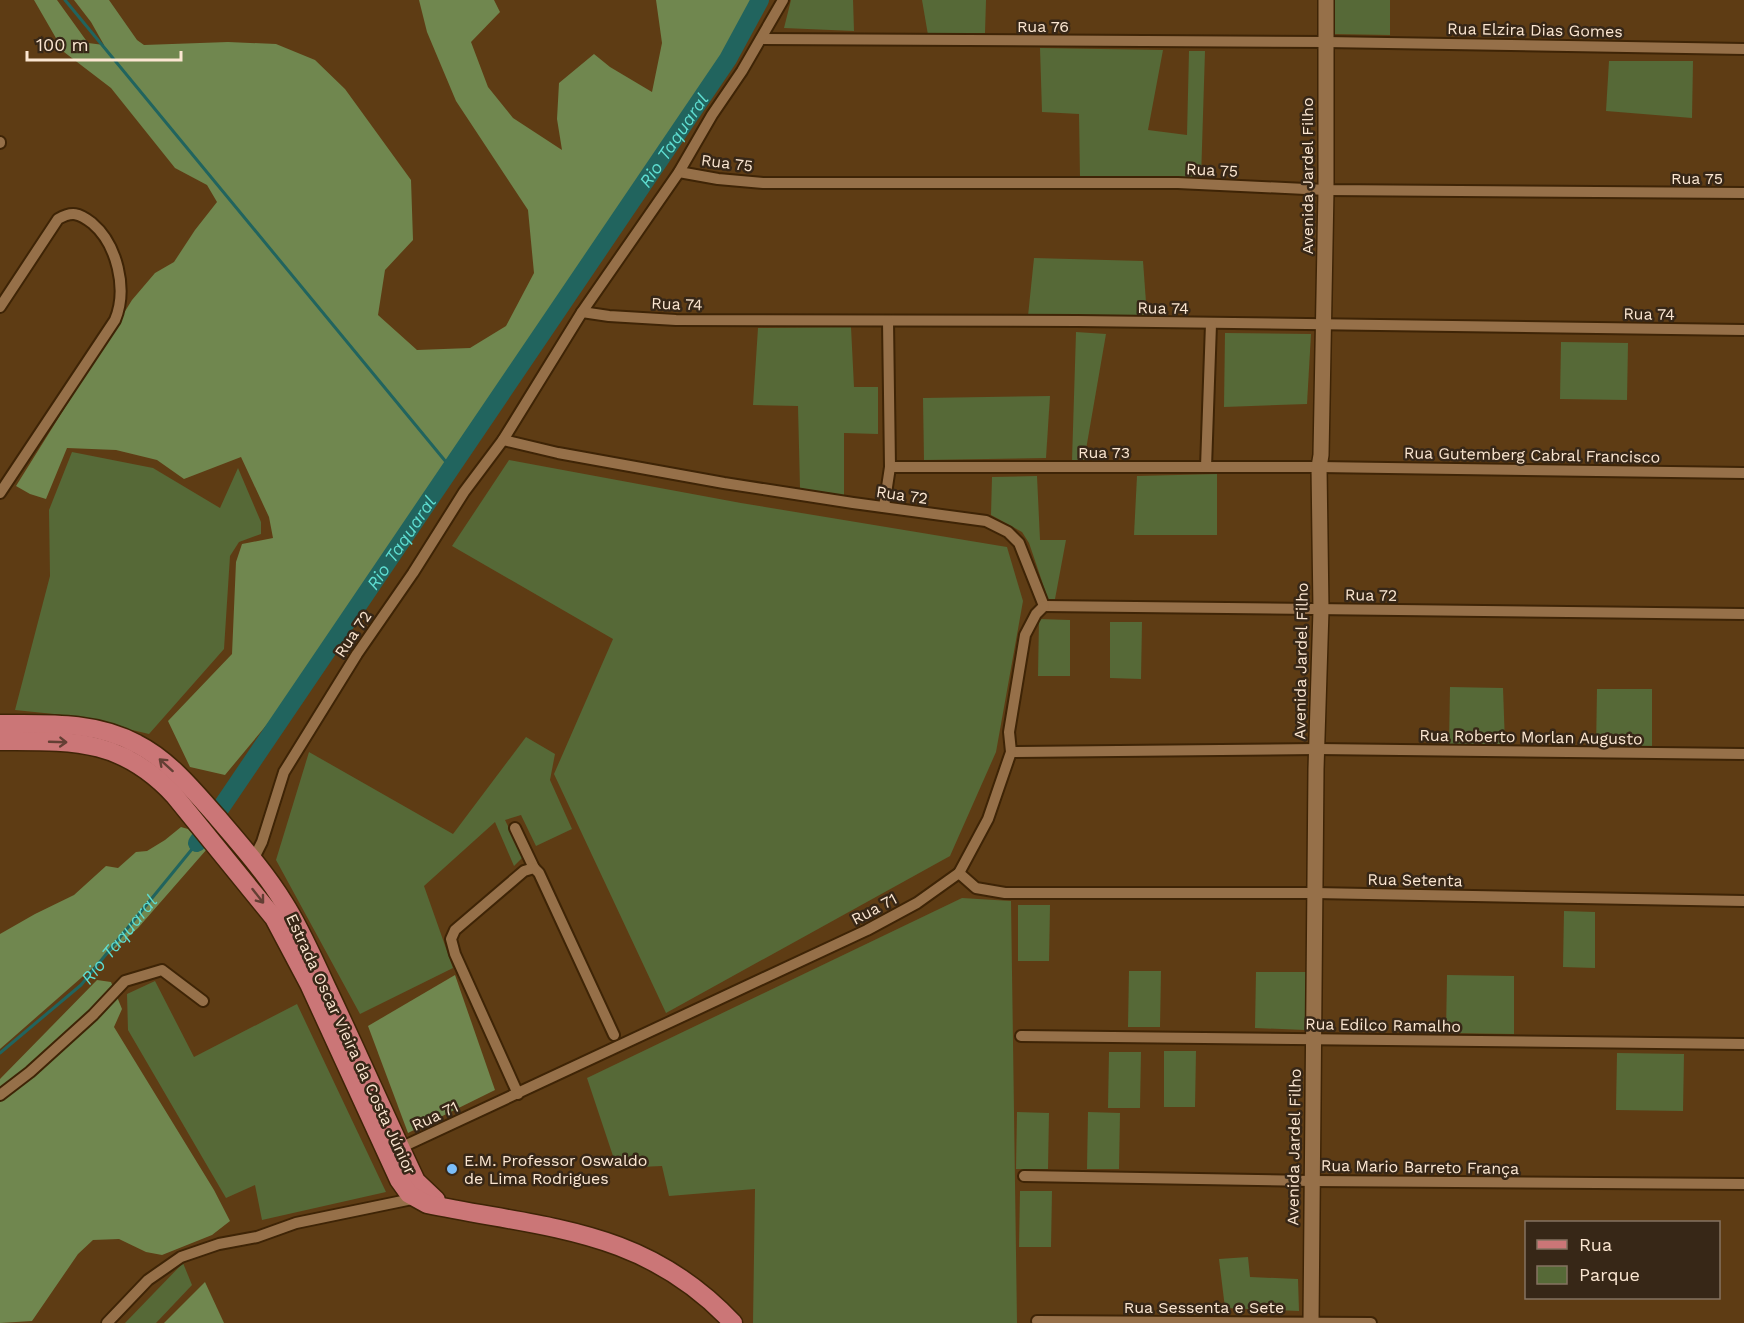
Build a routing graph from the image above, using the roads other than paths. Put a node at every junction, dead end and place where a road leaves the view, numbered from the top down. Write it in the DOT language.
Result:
graph roads {
  1 [pos="783,0"];
  2 [pos="1326,0"];
  3 [pos="760,39"];
  4 [pos="1326,42"];
  5 [pos="1744,50"];
  6 [pos="679,172"];
  7 [pos="1326,190"];
  8 [pos="1744,193"];
  9 [pos="0,307"];
  10 [pos="582,312"];
  11 [pos="888,321"];
  12 [pos="1210,324"];
  13 [pos="1323,326"];
  14 [pos="1744,330"];
  15 [pos="503,440"];
  16 [pos="890,467"];
  17 [pos="1206,467"];
  18 [pos="1318,467"];
  19 [pos="1744,473"];
  20 [pos="0,493"];
  21 [pos="884,507"];
  22 [pos="1044,606"];
  23 [pos="1321,610"];
  24 [pos="1744,614"];
  25 [pos="0,724"];
  26 [pos="0,741"];
  27 [pos="1318,749"];
  28 [pos="1011,752"];
  29 [pos="1744,754"];
  30 [pos="515,828"];
  31 [pos="253,860"];
  32 [pos="534,868"];
  33 [pos="960,873"];
  34 [pos="1315,893"];
  35 [pos="1744,902"];
  36 [pos="202,1001"];
  37 [pos="614,1035"];
  38 [pos="1021,1036"];
  39 [pos="1313,1039"];
  40 [pos="1744,1044"];
  41 [pos="518,1094"];
  42 [pos="0,1095"];
  43 [pos="400,1148"];
  44 [pos="1024,1176"];
  45 [pos="1312,1181"];
  46 [pos="1744,1184"];
  47 [pos="417,1198"];
  48 [pos="445,1207"];
  49 [pos="1037,1320"];
  50 [pos="107,1323"];
  51 [pos="733,1323"];
  52 [pos="1202,1323"];
  53 [pos="1311,1323"];
  54 [pos="1371,1323"];
  1 -- 3 [label="street"];
  2 -- 4 [label="main road, Avenida Jardel Filho"];
  3 -- 4 [label="street, Rua 76"];
  3 -- 6 [label="street"];
  4 -- 5 [label="street, Rua Elzira Dias Gomes"];
  4 -- 7 [label="main road, Avenida Jardel Filho"];
  6 -- 7 [label="street, Rua 75"];
  6 -- 10 [label="street"];
  7 -- 8 [label="street, Rua 75"];
  7 -- 13 [label="main road, Avenida Jardel Filho"];
  9 -- 20 [label="street"];
  10 -- 11 [label="street, Rua 74"];
  10 -- 15 [label="street"];
  11 -- 12 [label="street, Rua 74"];
  11 -- 16 [label="street"];
  12 -- 13 [label="street, Rua 74"];
  12 -- 17 [label="street"];
  13 -- 14 [label="street, Rua 74"];
  13 -- 18 [label="main road, Avenida Jardel Filho"];
  15 -- 21 [label="street, Rua 72"];
  15 -- 31 [label="street, Rua 72"];
  16 -- 17 [label="street, Rua 73"];
  16 -- 21 [label="street"];
  17 -- 18 [label="street, Rua 73"];
  18 -- 19 [label="street, Rua Gutemberg Cabral Francisco"];
  18 -- 23 [label="main road, Avenida Jardel Filho"];
  21 -- 22 [label="street, Rua 72"];
  22 -- 23 [label="street, Rua 72"];
  22 -- 28 [label="street, Rua 71"];
  23 -- 24 [label="street, Rua 72"];
  23 -- 27 [label="main road, Avenida Jardel Filho"];
  31 -- 25 [label="main road, Estrada Oscar Vieira da Costa Júnior, one-way"];
  26 -- 47 [label="main road, Estrada Oscar Vieira da Costa Júnior, one-way"];
  27 -- 28 [label="street"];
  27 -- 29 [label="street, Rua Roberto Morlan Augusto"];
  27 -- 34 [label="main road, Avenida Jardel Filho"];
  28 -- 33 [label="street, Rua 71"];
  30 -- 32 [label="street"];
  31 -- 43 [label="main road, Estrada Oscar Vieira da Costa Júnior"];
  32 -- 37 [label="street"];
  32 -- 41 [label="street"];
  33 -- 34 [label="street, Rua Setenta"];
  33 -- 41 [label="street, Rua 71"];
  34 -- 35 [label="street, Rua Setenta"];
  34 -- 39 [label="main road, Avenida Jardel Filho"];
  36 -- 42 [label="street"];
  38 -- 39 [label="street, Rua Edilco Ramalho"];
  39 -- 40 [label="street, Rua Edilco Ramalho"];
  39 -- 45 [label="main road, Avenida Jardel Filho"];
  41 -- 43 [label="street, Rua 71"];
  43 -- 48 [label="main road, Estrada Oscar Vieira da Costa Júnior"];
  44 -- 45 [label="street, Rua Mario Barreto França"];
  45 -- 46 [label="street, Rua Mario Barreto França"];
  45 -- 53 [label="main road, Avenida Jardel Filho"];
  47 -- 48 [label="main road, Estrada Oscar Vieira da Costa Júnior"];
  47 -- 50 [label="street"];
  48 -- 51 [label="main road, Estrada Oscar Vieira da Costa Júnior"];
  49 -- 52 [label="street, Rua Sessenta e Sete"];
  52 -- 53 [label="street, Rua Sessenta e Sete"];
  53 -- 54 [label="street, Rua Sessenta e Sete"];
}
